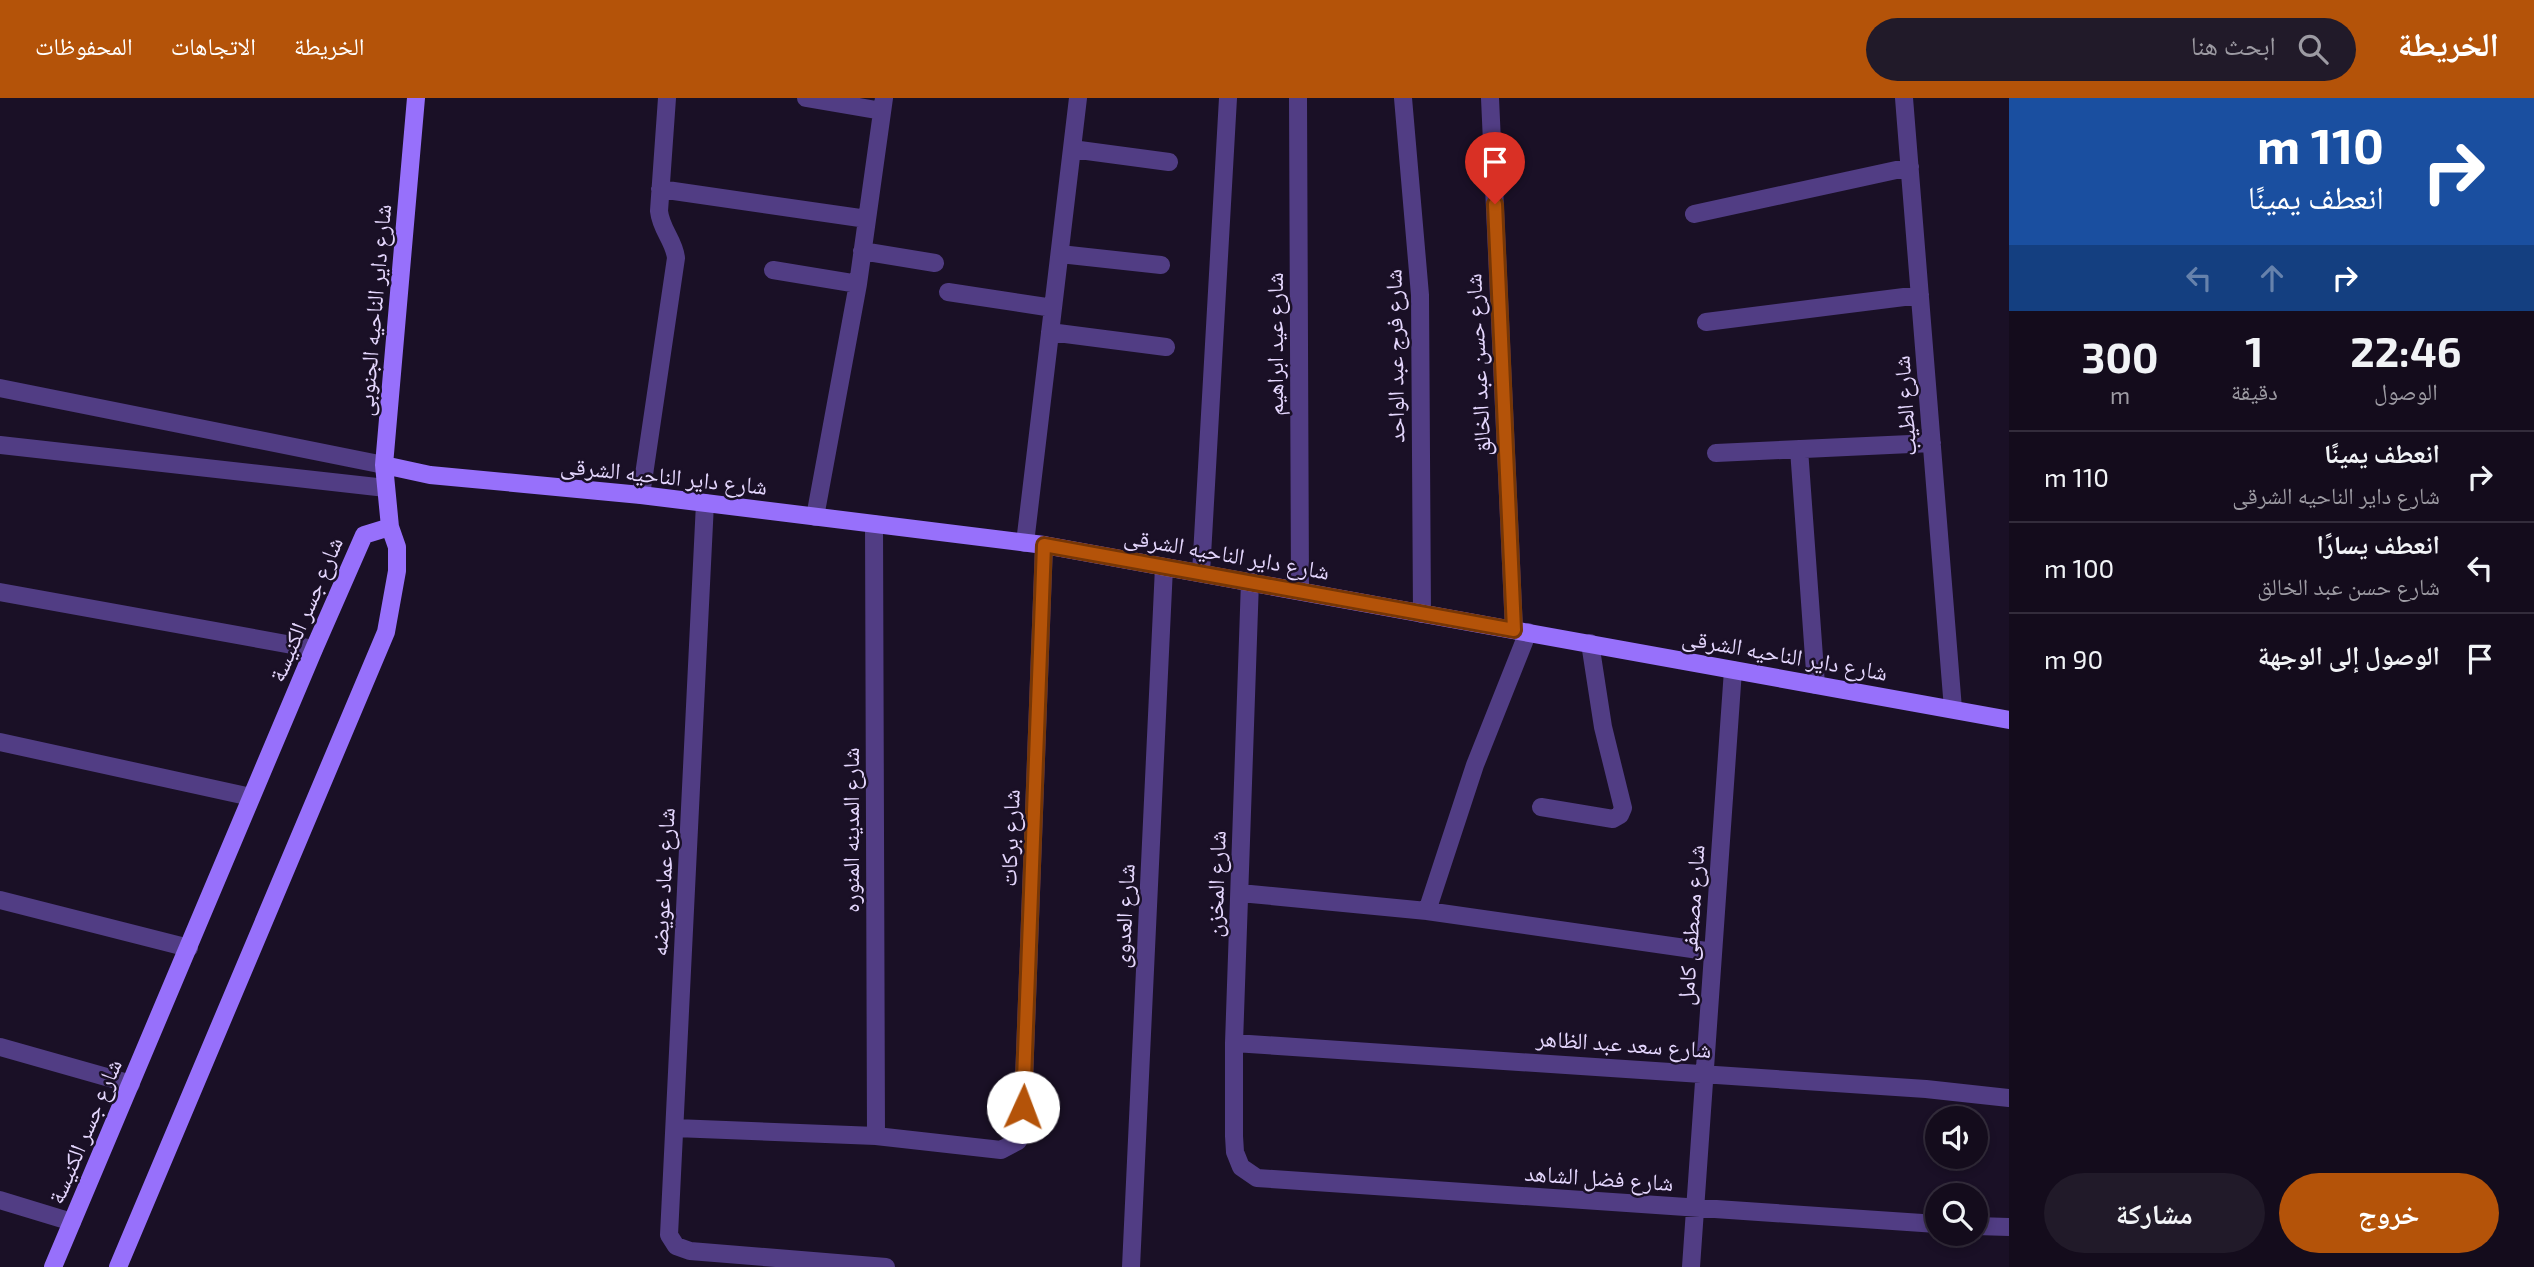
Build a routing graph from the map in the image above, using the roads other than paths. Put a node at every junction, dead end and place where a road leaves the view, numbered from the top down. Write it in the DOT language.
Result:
graph roads {
  1 [pos="416,98"];
  2 [pos="667,98"];
  3 [pos="806,98"];
  4 [pos="1078,98"];
  5 [pos="1228,98"];
  6 [pos="1298,98"];
  7 [pos="1403,98"];
  8 [pos="1490,98"];
  9 [pos="1904,98"];
  10 [pos="883,104"];
  11 [pos="1072,149"];
  12 [pos="1169,162"];
  13 [pos="1910,167"];
  14 [pos="660,189"];
  15 [pos="1694,214"];
  16 [pos="867,219"];
  17 [pos="862,251"];
  18 [pos="1060,254"];
  19 [pos="935,263"];
  20 [pos="1161,265"];
  21 [pos="773,270"];
  22 [pos="858,285"];
  23 [pos="948,292"];
  24 [pos="1920,295"];
  25 [pos="1053,308"];
  26 [pos="1706,322"];
  27 [pos="1050,332"];
  28 [pos="1166,347"];
  29 [pos="0,388"];
  30 [pos="1932,443"];
  31 [pos="0,445"];
  32 [pos="1799,449"];
  33 [pos="1716,453"];
  34 [pos="384,465"];
  35 [pos="429,475"];
  36 [pos="386,488"];
  37 [pos="641,495"];
  38 [pos="705,503"];
  39 [pos="816,517"];
  40 [pos="874,524"];
  41 [pos="390,527"];
  42 [pos="1025,543"];
  43 [pos="1044,545"];
  44 [pos="1164,567"];
  45 [pos="1201,573"];
  46 [pos="1250,581"];
  47 [pos="1300,590"];
  48 [pos="0,592"];
  49 [pos="1422,614"];
  50 [pos="1521,631"];
  51 [pos="1590,643"];
  52 [pos="314,649"];
  53 [pos="1733,670"];
  54 [pos="1816,685"];
  55 [pos="1953,709"];
  56 [pos="2009,720"];
  57 [pos="0,742"];
  58 [pos="251,797"];
  59 [pos="1541,807"];
  60 [pos="1240,893"];
  61 [pos="0,900"];
  62 [pos="1427,911"];
  63 [pos="189,948"];
  64 [pos="1713,952"];
  65 [pos="1234,1043"];
  66 [pos="0,1047"];
  67 [pos="1704,1073"];
  68 [pos="131,1084"];
  69 [pos="2009,1098"];
  70 [pos="675,1128"];
  71 [pos="876,1136"];
  72 [pos="1257,1178"];
  73 [pos="0,1200"];
  74 [pos="1695,1208"];
  75 [pos="72,1222"];
  76 [pos="1925,1223"];
  77 [pos="1988,1226"];
  78 [pos="2009,1227"];
  79 [pos="53,1267"];
  80 [pos="118,1267"];
  81 [pos="876,1267"];
  82 [pos="1131,1267"];
  83 [pos="1691,1267"];
  1 -- 34 [label="main road, شارع داير الناحيه الجنوبى"];
  2 -- 14 [label="street"];
  3 -- 10 [label="street"];
  4 -- 11 [label="street"];
  5 -- 45 [label="street"];
  6 -- 47 [label="street, شارع عيد ابراهيم"];
  7 -- 49 [label="street, شارع فرج عبد الواحد"];
  8 -- 50 [label="street, شارع حسن عبد الخالق"];
  9 -- 13 [label="street, شارع الطيب"];
  10 -- 16 [label="street"];
  11 -- 12 [label="street"];
  11 -- 18 [label="street"];
  13 -- 15 [label="street"];
  13 -- 24 [label="street, شارع الطيب"];
  14 -- 16 [label="street"];
  14 -- 37 [label="street"];
  16 -- 17 [label="street"];
  17 -- 19 [label="street"];
  17 -- 22 [label="street"];
  18 -- 20 [label="street"];
  18 -- 25 [label="street"];
  21 -- 22 [label="street"];
  22 -- 39 [label="street"];
  23 -- 25 [label="street"];
  24 -- 26 [label="street"];
  24 -- 30 [label="street, شارع الطيب"];
  25 -- 27 [label="street"];
  27 -- 28 [label="street"];
  27 -- 42 [label="street"];
  29 -- 34 [label="street, شارع داير الناحيه الشرقى"];
  30 -- 32 [label="street"];
  30 -- 55 [label="street, شارع الطيب"];
  31 -- 36 [label="street, شارع داير الناحيه الشرقى"];
  32 -- 33 [label="street"];
  32 -- 54 [label="street"];
  34 -- 35 [label="main road, شارع داير الناحيه الشرقى"];
  34 -- 36 [label="main road, شارع داير الناحيه الجنوبى"];
  35 -- 36 [label="main road, شارع داير الناحيه الشرقى"];
  35 -- 37 [label="main road, شارع داير الناحيه الشرقى"];
  36 -- 41 [label="main road, شارع داير الناحيه الجنوبى"];
  37 -- 38 [label="main road, شارع داير الناحيه الشرقى"];
  38 -- 39 [label="main road, شارع داير الناحيه الشرقى"];
  38 -- 70 [label="street, شارع عماد عويضه"];
  39 -- 40 [label="main road, شارع داير الناحيه الشرقى"];
  40 -- 42 [label="main road, شارع داير الناحيه الشرقى"];
  40 -- 71 [label="street, شارع المدينه المنوره"];
  41 -- 52 [label="main road, شارع جسر الكنيسة"];
  41 -- 80 [label="main road"];
  42 -- 43 [label="main road, شارع داير الناحيه الشرقى"];
  43 -- 44 [label="main road, شارع داير الناحيه الشرقى"];
  43 -- 71 [label="street, شارع بركات"];
  44 -- 45 [label="main road, شارع داير الناحيه الشرقى"];
  44 -- 82 [label="street, شارع العدوى"];
  45 -- 46 [label="main road, شارع داير الناحيه الشرقى"];
  46 -- 47 [label="main road, شارع داير الناحيه الشرقى"];
  46 -- 60 [label="street, شارع المخزن"];
  47 -- 49 [label="main road, شارع داير الناحيه الشرقى"];
  48 -- 52 [label="street"];
  49 -- 50 [label="main road, شارع داير الناحيه الشرقى"];
  50 -- 51 [label="main road, شارع داير الناحيه الشرقى"];
  50 -- 62 [label="street"];
  51 -- 53 [label="main road, شارع داير الناحيه الشرقى"];
  51 -- 59 [label="street"];
  52 -- 58 [label="main road, شارع جسر الكنيسة"];
  53 -- 54 [label="main road, شارع داير الناحيه الشرقى"];
  53 -- 64 [label="street, شارع مصطفى كامل"];
  54 -- 55 [label="main road, شارع داير الناحيه الشرقى"];
  55 -- 56 [label="main road, شارع داير الناحيه الشرقى"];
  57 -- 58 [label="street"];
  58 -- 63 [label="main road, شارع جسر الكنيسة"];
  60 -- 62 [label="street"];
  60 -- 65 [label="street, شارع المخزن"];
  61 -- 63 [label="street"];
  62 -- 64 [label="street"];
  63 -- 68 [label="main road, شارع جسر الكنيسة"];
  64 -- 67 [label="street, شارع مصطفى كامل"];
  65 -- 67 [label="street, شارع سعد عبد الظاهر"];
  65 -- 72 [label="street, شارع المخزن"];
  66 -- 68 [label="street"];
  67 -- 69 [label="street, شارع سعد عبد الظاهر"];
  67 -- 74 [label="street, شارع مصطفى كامل"];
  68 -- 75 [label="main road, شارع جسر الكنيسة"];
  70 -- 71 [label="street"];
  70 -- 81 [label="street, شارع عماد عويضه"];
  72 -- 74 [label="street, شارع فضل الشاهد"];
  73 -- 75 [label="street"];
  74 -- 76 [label="street, شارع فضل الشاهد"];
  74 -- 83 [label="street, شارع مصطفى كامل"];
  75 -- 79 [label="main road, شارع جسر الكنيسة"];
  77 -- 78 [label="street"];
}
